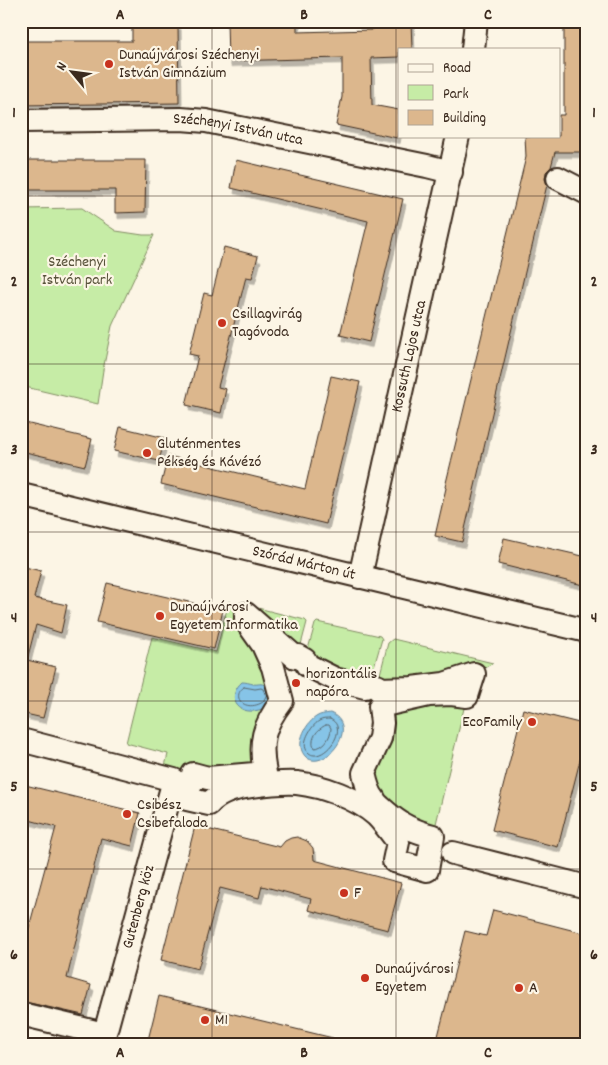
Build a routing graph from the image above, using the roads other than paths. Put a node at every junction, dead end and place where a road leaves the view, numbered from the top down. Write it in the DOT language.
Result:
graph roads {
  1 [pos="476,21"];
  2 [pos="473,48"];
  3 [pos="21,121"];
  4 [pos="458,138"];
  5 [pos="451,172"];
  6 [pos="558,178"];
  7 [pos="587,193"];
  8 [pos="21,495"];
  9 [pos="360,577"];
  10 [pos="587,631"];
  11 [pos="21,740"];
  12 [pos="187,799"];
  13 [pos="453,853"];
  14 [pos="587,887"];
  15 [pos="21,1014"];
  16 [pos="103,1039"];
  1 -- 2 [label="street"];
  3 -- 5 [label="street, Széchenyi István utca"];
  4 -- 5 [label="street, Kossuth Lajos utca"];
  5 -- 9 [label="street, Kossuth Lajos utca"];
  6 -- 7 [label="street"];
  8 -- 9 [label="street, Szórád Márton út"];
  9 -- 10 [label="street, Szórád Márton út"];
  11 -- 16 [label="street, Gutenberg köz"];
  12 -- 12 [label="street"];
  13 -- 14 [label="street"];
  15 -- 16 [label="street, Gutenberg köz"];
}
